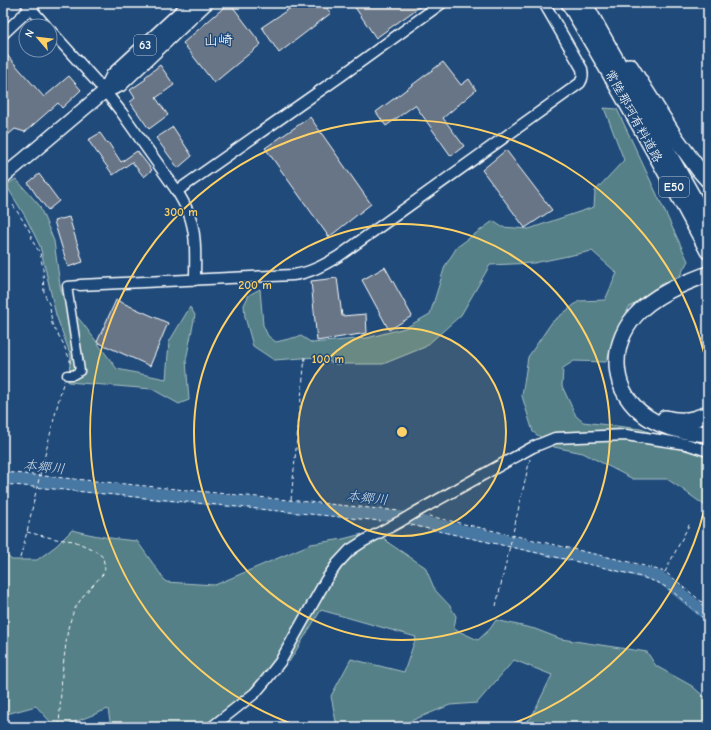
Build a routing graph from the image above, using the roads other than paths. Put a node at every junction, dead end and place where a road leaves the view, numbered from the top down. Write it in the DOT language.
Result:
graph roads {
  1 [pos="191,3"];
  2 [pos="206,3"];
  3 [pos="442,3"];
  4 [pos="544,3"];
  5 [pos="569,3"];
  6 [pos="584,3"];
  7 [pos="589,3"];
  8 [pos="31,5"];
  9 [pos="40,18"];
  10 [pos="3,34"];
  11 [pos="58,39"];
  12 [pos="104,91"];
  13 [pos="638,123"];
  14 [pos="3,177"];
  15 [pos="708,180"];
  16 [pos="177,191"];
  17 [pos="708,224"];
  18 [pos="708,251"];
  19 [pos="706,276"];
  20 [pos="195,280"];
  21 [pos="80,284"];
  22 [pos="67,375"];
  23 [pos="708,413"];
  24 [pos="708,434"];
  25 [pos="708,451"];
  26 [pos="219,725"];
  1 -- 12 [label="main road, 63"];
  2 -- 12 [label="main road, 63"];
  3 -- 16 [label="street"];
  4 -- 20 [label="street"];
  5 -- 13 [label="highway, 常陸那珂有料道路 / E50"];
  6 -- 17 [label="highway, 常陸那珂有料道路 / E50"];
  7 -- 15 [label="highway"];
  8 -- 9 [label="street"];
  8 -- 10 [label="street"];
  11 -- 12 [label="street"];
  12 -- 14 [label="main road, 63"];
  12 -- 16 [label="street"];
  13 -- 18 [label="highway, 常陸那珂有料道路 / E50"];
  13 -- 19 [label="highway"];
  16 -- 20 [label="street"];
  19 -- 23 [label="highway"];
  19 -- 24 [label="highway"];
  20 -- 21 [label="street"];
  21 -- 22 [label="street"];
  25 -- 26 [label="street"];
}
